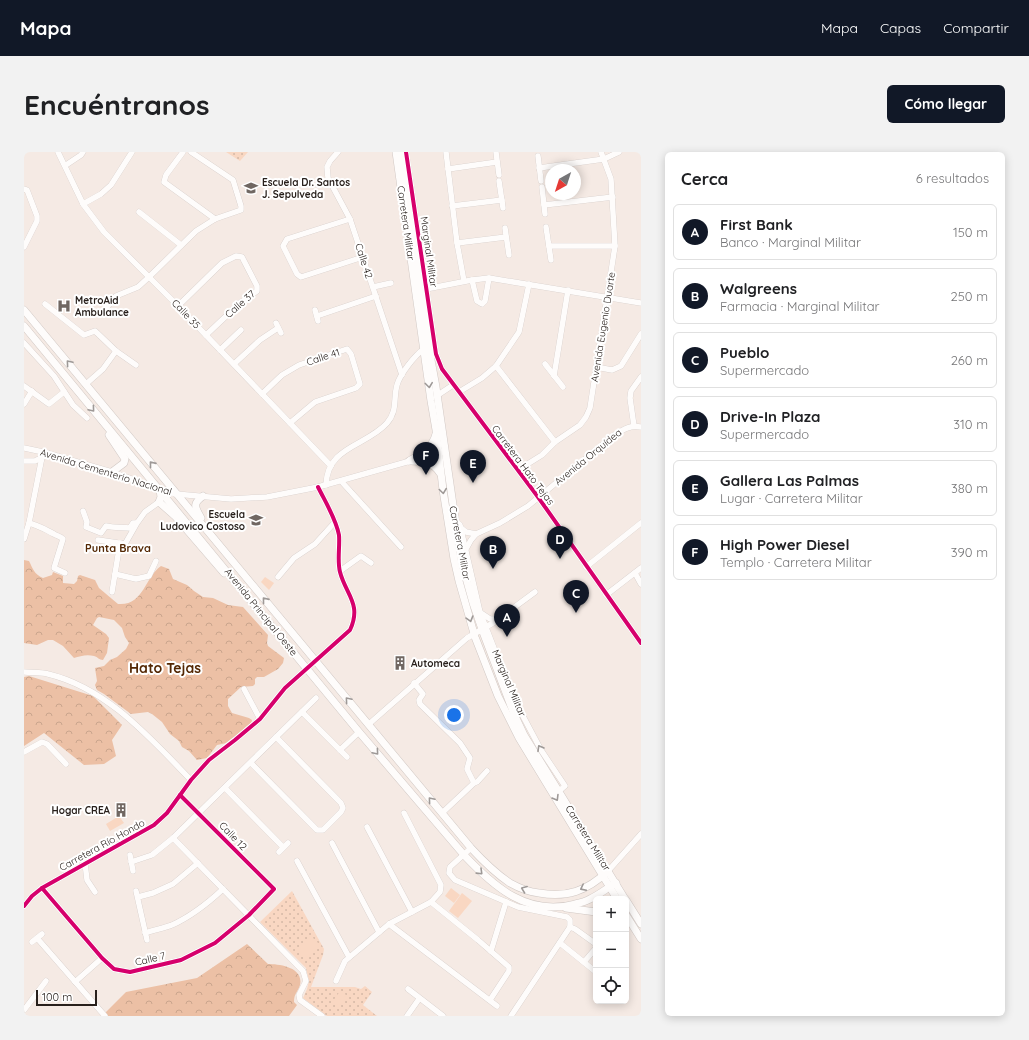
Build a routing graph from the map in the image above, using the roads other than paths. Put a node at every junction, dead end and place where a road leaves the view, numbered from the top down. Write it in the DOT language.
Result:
graph roads {
  1 [pos="58,152"];
  2 [pos="83,152"];
  3 [pos="132,152"];
  4 [pos="183,152"];
  5 [pos="191,152"];
  6 [pos="338,152"];
  7 [pos="396,152"];
  8 [pos="402,152"];
  9 [pos="406,152"];
  10 [pos="446,152"];
  11 [pos="496,152"];
  12 [pos="600,152"];
  13 [pos="619,152"];
  14 [pos="538,156"];
  15 [pos="604,159"];
  16 [pos="497,162"];
  17 [pos="66,165"];
  18 [pos="448,168"];
  19 [pos="539,168"];
  20 [pos="24,189"];
  21 [pos="613,197"];
  22 [pos="502,200"];
  23 [pos="83,204"];
  24 [pos="544,205"];
  25 [pos="452,206"];
  26 [pos="503,208"];
  27 [pos="140,212"];
  28 [pos="545,214"];
  29 [pos="215,219"];
  30 [pos="350,219"];
  31 [pos="546,227"];
  32 [pos="505,228"];
  33 [pos="506,237"];
  34 [pos="457,243"];
  35 [pos="181,245"];
  36 [pos="549,246"];
  37 [pos="616,246"];
  38 [pos="24,247"];
  39 [pos="509,255"];
  40 [pos="363,258"];
  41 [pos="550,260"];
  42 [pos="150,277"];
  43 [pos="489,278"];
  44 [pos="472,280"];
  45 [pos="464,281"];
  46 [pos="391,283"];
  47 [pos="529,284"];
  48 [pos="373,287"];
  49 [pos="426,289"];
  50 [pos="568,290"];
  51 [pos="376,296"];
  52 [pos="608,296"];
  53 [pos="641,303"];
  54 [pos="45,304"];
  55 [pos="178,306"];
  56 [pos="107,307"];
  57 [pos="24,310"];
  58 [pos="317,315"];
  59 [pos="24,326"];
  60 [pos="278,328"];
  61 [pos="241,330"];
  62 [pos="641,334"];
  63 [pos="206,335"];
  64 [pos="24,343"];
  65 [pos="424,349"];
  66 [pos="220,350"];
  67 [pos="116,351"];
  68 [pos="436,354"];
  69 [pos="234,364"];
  70 [pos="545,364"];
  71 [pos="136,365"];
  72 [pos="496,366"];
  73 [pos="596,367"];
  74 [pos="60,370"];
  75 [pos="402,375"];
  76 [pos="54,376"];
  77 [pos="554,376"];
  78 [pos="641,377"];
  79 [pos="86,384"];
  80 [pos="453,385"];
  81 [pos="24,386"];
  82 [pos="563,387"];
  83 [pos="32,391"];
  84 [pos="64,392"];
  85 [pos="459,392"];
  86 [pos="262,394"];
  87 [pos="438,395"];
  88 [pos="24,404"];
  89 [pos="87,418"];
  90 [pos="290,423"];
  91 [pos="106,426"];
  92 [pos="634,426"];
  93 [pos="641,427"];
  94 [pos="436,430"];
  95 [pos="555,442"];
  96 [pos="24,448"];
  97 [pos="442,452"];
  98 [pos="42,455"];
  99 [pos="24,461"];
  100 [pos="409,461"];
  101 [pos="331,466"];
  102 [pos="518,470"];
  103 [pos="112,472"];
  104 [pos="441,475"];
  105 [pos="341,481"];
  106 [pos="326,485"];
  107 [pos="318,487"];
  108 [pos="160,490"];
  109 [pos="176,494"];
  110 [pos="203,496"];
  111 [pos="538,497"];
  112 [pos="159,502"];
  113 [pos="83,511"];
  114 [pos="455,521"];
  115 [pos="335,522"];
  116 [pos="29,523"];
  117 [pos="137,523"];
  118 [pos="641,523"];
  119 [pos="461,528"];
  120 [pos="210,534"];
  121 [pos="476,534"];
  122 [pos="24,539"];
  123 [pos="98,540"];
  124 [pos="120,543"];
  125 [pos="401,547"];
  126 [pos="466,549"];
  127 [pos="156,561"];
  128 [pos="371,563"];
  129 [pos="586,567"];
  130 [pos="641,568"];
  131 [pos="340,572"];
  132 [pos="65,573"];
  133 [pos="635,573"];
  134 [pos="115,574"];
  135 [pos="278,577"];
  136 [pos="641,584"];
  137 [pos="240,587"];
  138 [pos="112,592"];
  139 [pos="535,592"];
  140 [pos="606,595"];
  141 [pos="480,612"];
  142 [pos="497,619"];
  143 [pos="484,628"];
  144 [pos="474,634"];
  145 [pos="641,643"];
  146 [pos="315,661"];
  147 [pos="307,668"];
  148 [pos="24,672"];
  149 [pos="414,683"];
  150 [pos="244,689"];
  151 [pos="316,698"];
  152 [pos="302,712"];
  153 [pos="260,719"];
  154 [pos="369,724"];
  155 [pos="359,732"];
  156 [pos="276,737"];
  157 [pos="340,750"];
  158 [pos="24,752"];
  159 [pos="347,757"];
  160 [pos="250,763"];
  161 [pos="66,764"];
  162 [pos="488,771"];
  163 [pos="191,780"];
  164 [pos="474,783"];
  165 [pos="225,788"];
  166 [pos="180,795"];
  167 [pos="199,813"];
  168 [pos="404,813"];
  169 [pos="442,813"];
  170 [pos="367,827"];
  171 [pos="641,834"];
  172 [pos="173,838"];
  173 [pos="332,843"];
  174 [pos="283,847"];
  175 [pos="471,848"];
  176 [pos="130,855"];
  177 [pos="464,855"];
  178 [pos="298,861"];
  179 [pos="131,862"];
  180 [pos="86,863"];
  181 [pos="198,864"];
  182 [pos="133,871"];
  183 [pos="606,874"];
  184 [pos="612,885"];
  185 [pos="42,888"];
  186 [pos="223,889"];
  187 [pos="274,889"];
  188 [pos="136,891"];
  189 [pos="95,892"];
  190 [pos="615,896"];
  191 [pos="622,896"];
  192 [pos="138,897"];
  193 [pos="431,902"];
  194 [pos="506,902"];
  195 [pos="629,905"];
  196 [pos="24,906"];
  197 [pos="554,908"];
  198 [pos="412,912"];
  199 [pos="593,912"];
  200 [pos="249,915"];
  201 [pos="629,920"];
  202 [pos="389,924"];
  203 [pos="641,924"];
  204 [pos="570,927"];
  205 [pos="629,929"];
  206 [pos="379,932"];
  207 [pos="145,933"];
  208 [pos="37,938"];
  209 [pos="640,938"];
  210 [pos="147,940"];
  211 [pos="593,942"];
  212 [pos="560,943"];
  213 [pos="491,951"];
  214 [pos="593,952"];
  215 [pos="349,957"];
  216 [pos="102,958"];
  217 [pos="584,962"];
  218 [pos="593,970"];
  219 [pos="46,981"];
  220 [pos="336,981"];
  221 [pos="75,982"];
  222 [pos="408,989"];
  223 [pos="420,998"];
  224 [pos="490,1000"];
  225 [pos="104,1005"];
  226 [pos="497,1006"];
  227 [pos="99,1009"];
  228 [pos="24,1010"];
  229 [pos="106,1016"];
  230 [pos="322,1016"];
  231 [pos="407,1016"];
  232 [pos="443,1016"];
  233 [pos="512,1016"];
  1 -- 17 [label="street, Calle 35"];
  2 -- 17 [label="street"];
  3 -- 23 [label="street"];
  4 -- 29 [label="street"];
  5 -- 29 [label="street"];
  6 -- 30 [label="street, Calle 42"];
  7 -- 65 [label="main road, Carretera Militar"];
  8 -- 87 [label="main road, Carretera Militar"];
  9 -- 49 [label="street, Marginal Militar"];
  10 -- 18 [label="street"];
  11 -- 16 [label="street"];
  12 -- 15 [label="street, Avenida Eugenio Duarte"];
  13 -- 15 [label="street"];
  14 -- 19 [label="street"];
  15 -- 19 [label="street"];
  15 -- 21 [label="street, Avenida Eugenio Duarte"];
  16 -- 18 [label="street"];
  16 -- 22 [label="street"];
  17 -- 23 [label="street, Calle 35"];
  18 -- 25 [label="street"];
  19 -- 24 [label="street"];
  20 -- 38 [label="street"];
  21 -- 24 [label="street"];
  21 -- 37 [label="street, Avenida Eugenio Duarte"];
  22 -- 25 [label="street"];
  22 -- 26 [label="street"];
  23 -- 42 [label="street, Calle 35"];
  24 -- 28 [label="street"];
  25 -- 34 [label="street"];
  27 -- 35 [label="street"];
  29 -- 35 [label="street"];
  30 -- 40 [label="street, Calle 42"];
  30 -- 40 [label="street"];
  31 -- 36 [label="street"];
  32 -- 33 [label="street"];
  33 -- 34 [label="street"];
  33 -- 39 [label="street"];
  34 -- 45 [label="street"];
  35 -- 42 [label="street"];
  36 -- 37 [label="street"];
  36 -- 41 [label="street"];
  37 -- 52 [label="street, Avenida Eugenio Duarte"];
  40 -- 48 [label="street, Calle 42"];
  42 -- 55 [label="street, Calle 35"];
  42 -- 56 [label="street"];
  43 -- 44 [label="street"];
  43 -- 44 [label="street"];
  43 -- 47 [label="street"];
  44 -- 45 [label="street"];
  45 -- 49 [label="street"];
  46 -- 48 [label="street"];
  47 -- 50 [label="street"];
  47 -- 72 [label="street"];
  48 -- 51 [label="street, Calle 42"];
  49 -- 68 [label="street, Marginal Militar"];
  50 -- 52 [label="street"];
  50 -- 77 [label="street"];
  51 -- 58 [label="street"];
  51 -- 75 [label="street, Calle 42"];
  52 -- 53 [label="street"];
  52 -- 73 [label="street, Avenida Eugenio Duarte"];
  54 -- 67 [label="street"];
  55 -- 63 [label="street, Calle 35"];
  55 -- 63 [label="street, Calle 37"];
  79 -- 57 [label="main road, Avenida Principal Oeste, one-way"];
  59 -- 74 [label="main road, Avenida Principal Oeste"];
  60 -- 69 [label="street"];
  61 -- 66 [label="street"];
  62 -- 73 [label="street"];
  63 -- 66 [label="street, Calle 35"];
  64 -- 76 [label="street"];
  65 -- 75 [label="street"];
  65 -- 94 [label="main road, Carretera Militar, one-way"];
  66 -- 69 [label="street, Calle 35"];
  67 -- 71 [label="street"];
  67 -- 79 [label="street"];
  68 -- 80 [label="street, Carretera Hato Tejas"];
  69 -- 86 [label="street, Calle 35"];
  70 -- 77 [label="street"];
  72 -- 85 [label="street"];
  72 -- 95 [label="street"];
  73 -- 95 [label="street, Avenida Eugenio Duarte"];
  74 -- 76 [label="street"];
  74 -- 91 [label="main road, Avenida Principal Oeste, one-way"];
  75 -- 101 [label="street"];
  76 -- 84 [label="street"];
  77 -- 82 [label="street"];
  78 -- 92 [label="street"];
  109 -- 79 [label="main road, Avenida Principal Oeste, one-way"];
  80 -- 85 [label="street, Carretera Hato Tejas"];
  80 -- 87 [label="street"];
  81 -- 83 [label="street"];
  83 -- 84 [label="street"];
  83 -- 88 [label="street"];
  84 -- 89 [label="street"];
  85 -- 102 [label="street, Carretera Hato Tejas"];
  86 -- 90 [label="street, Calle 35"];
  86 -- 90 [label="street, Calle 41"];
  87 -- 97 [label="main road, Carretera Militar"];
  90 -- 101 [label="street, Calle 35"];
  91 -- 103 [label="main road"];
  91 -- 108 [label="main road, Avenida Principal Oeste"];
  92 -- 93 [label="street, Avenida Orquídea"];
  92 -- 111 [label="street, Avenida Orquídea"];
  94 -- 97 [label="main road, Carretera Militar"];
  94 -- 100 [label="main road"];
  95 -- 102 [label="street, Avenida Eugenio Duarte"];
  96 -- 98 [label="street, Avenida Cementerio Nacional"];
  97 -- 100 [label="street, Avenida Cementerio Nacional"];
  97 -- 104 [label="main road, Carretera Militar"];
  97 -- 114 [label="main road, Carretera Militar"];
  98 -- 99 [label="street"];
  98 -- 103 [label="street, Avenida Cementerio Nacional"];
  98 -- 116 [label="street"];
  100 -- 104 [label="main road"];
  100 -- 105 [label="street, Avenida Cementerio Nacional"];
  101 -- 106 [label="street"];
  102 -- 111 [label="street, Carretera Hato Tejas"];
  103 -- 108 [label="street, Avenida Cementerio Nacional"];
  104 -- 144 [label="main road, Carretera Militar, one-way"];
  105 -- 106 [label="street, Avenida Cementerio Nacional"];
  105 -- 125 [label="street"];
  106 -- 107 [label="street, Avenida Cementerio Nacional"];
  107 -- 110 [label="street, Avenida Cementerio Nacional"];
  107 -- 115 [label="street, Carretera Río Hondo"];
  108 -- 109 [label="street, Avenida Cementerio Nacional"];
  108 -- 112 [label="main road"];
  108 -- 137 [label="main road, Avenida Principal Oeste"];
  109 -- 110 [label="street, Avenida Cementerio Nacional"];
  109 -- 120 [label="main road, Avenida Principal Oeste"];
  110 -- 120 [label="main road"];
  111 -- 121 [label="street, Avenida Orquídea"];
  111 -- 129 [label="street, Carretera Hato Tejas"];
  112 -- 117 [label="street"];
  112 -- 137 [label="main road"];
  113 -- 117 [label="street"];
  114 -- 119 [label="street"];
  114 -- 143 [label="main road, Carretera Militar"];
  115 -- 131 [label="street, Carretera Río Hondo"];
  115 -- 135 [label="street"];
  116 -- 122 [label="street"];
  116 -- 132 [label="street"];
  117 -- 124 [label="street"];
  118 -- 129 [label="street"];
  119 -- 121 [label="street"];
  119 -- 126 [label="street"];
  146 -- 120 [label="main road, Avenida Principal Oeste, one-way"];
  121 -- 126 [label="street"];
  123 -- 124 [label="street"];
  124 -- 134 [label="street"];
  126 -- 141 [label="street"];
  127 -- 134 [label="street"];
  128 -- 131 [label="street"];
  129 -- 140 [label="street, Carretera Hato Tejas"];
  130 -- 133 [label="street"];
  131 -- 146 [label="street, Carretera Río Hondo"];
  133 -- 136 [label="street"];
  133 -- 140 [label="street"];
  134 -- 138 [label="street"];
  137 -- 147 [label="main road, Avenida Principal Oeste"];
  139 -- 142 [label="street"];
  140 -- 145 [label="street, Carretera Hato Tejas"];
  141 -- 142 [label="street"];
  141 -- 143 [label="street"];
  142 -- 143 [label="street"];
  143 -- 144 [label="street"];
  183 -- 143 [label="main road, Carretera Militar, one-way"];
  144 -- 149 [label="street"];
  144 -- 183 [label="main road, Carretera Militar, one-way"];
  146 -- 147 [label="street, Carretera Río Hondo"];
  154 -- 146 [label="main road, Avenida Principal Oeste, one-way"];
  147 -- 153 [label="street, Carretera Río Hondo"];
  147 -- 155 [label="main road, Avenida Principal Oeste"];
  148 -- 163 [label="street"];
  149 -- 154 [label="street"];
  149 -- 164 [label="street"];
  150 -- 153 [label="street"];
  151 -- 152 [label="street"];
  152 -- 156 [label="street"];
  152 -- 157 [label="street"];
  153 -- 163 [label="street, Carretera Río Hondo"];
  169 -- 154 [label="main road, Avenida Principal Oeste, one-way"];
  155 -- 157 [label="street"];
  155 -- 177 [label="main road, Avenida Principal Oeste, one-way"];
  156 -- 160 [label="street"];
  156 -- 160 [label="street"];
  157 -- 159 [label="street"];
  158 -- 161 [label="street"];
  160 -- 165 [label="street"];
  162 -- 164 [label="street"];
  163 -- 166 [label="street, Carretera Río Hondo"];
  164 -- 169 [label="street"];
  165 -- 167 [label="street"];
  165 -- 174 [label="street"];
  166 -- 167 [label="street, Calle 12"];
  166 -- 180 [label="street, Carretera Río Hondo"];
  167 -- 172 [label="street"];
  167 -- 187 [label="street, Calle 12"];
  168 -- 193 [label="street"];
  169 -- 175 [label="main road, Avenida Principal Oeste"];
  170 -- 198 [label="street"];
  171 -- 183 [label="street"];
  172 -- 179 [label="street"];
  172 -- 181 [label="street"];
  173 -- 206 [label="street"];
  175 -- 177 [label="street"];
  183 -- 175 [label="main road, Avenida Principal Oeste, one-way"];
  176 -- 179 [label="street"];
  177 -- 194 [label="street"];
  177 -- 197 [label="main road, Avenida Principal Oeste, one-way"];
  178 -- 215 [label="street"];
  179 -- 182 [label="street"];
  180 -- 185 [label="street, Carretera Río Hondo"];
  180 -- 189 [label="street"];
  181 -- 186 [label="street"];
  181 -- 192 [label="street"];
  183 -- 184 [label="main road, Carretera Militar"];
  184 -- 190 [label="main road, Carretera Militar"];
  184 -- 191 [label="main road, Carretera Militar"];
  184 -- 197 [label="main road, Avenida Principal Oeste"];
  185 -- 196 [label="street, Carretera Río Hondo"];
  185 -- 216 [label="street, Calle 7"];
  186 -- 200 [label="street"];
  186 -- 207 [label="street"];
  187 -- 200 [label="street, Calle 7"];
  188 -- 192 [label="street"];
  192 -- 207 [label="street"];
  193 -- 198 [label="street"];
  193 -- 213 [label="street"];
  194 -- 204 [label="street"];
  194 -- 213 [label="street"];
  195 -- 203 [label="main road, Carretera Militar"];
  197 -- 199 [label="main road"];
  198 -- 202 [label="street"];
  200 -- 216 [label="street, Calle 7"];
  200 -- 230 [label="street"];
  201 -- 209 [label="main road"];
  202 -- 206 [label="street"];
  202 -- 224 [label="street"];
  204 -- 211 [label="street"];
  204 -- 212 [label="street"];
  205 -- 209 [label="main road"];
  206 -- 215 [label="street"];
  207 -- 210 [label="street"];
  208 -- 221 [label="street"];
  212 -- 217 [label="street"];
  212 -- 233 [label="street"];
  213 -- 224 [label="street"];
  214 -- 217 [label="street"];
  215 -- 220 [label="street"];
  216 -- 221 [label="street"];
  217 -- 218 [label="street"];
  219 -- 228 [label="street"];
  221 -- 227 [label="street"];
  222 -- 223 [label="street"];
  223 -- 231 [label="street"];
  223 -- 232 [label="street"];
  224 -- 226 [label="street"];
  225 -- 227 [label="street"];
  227 -- 229 [label="street"];
}
